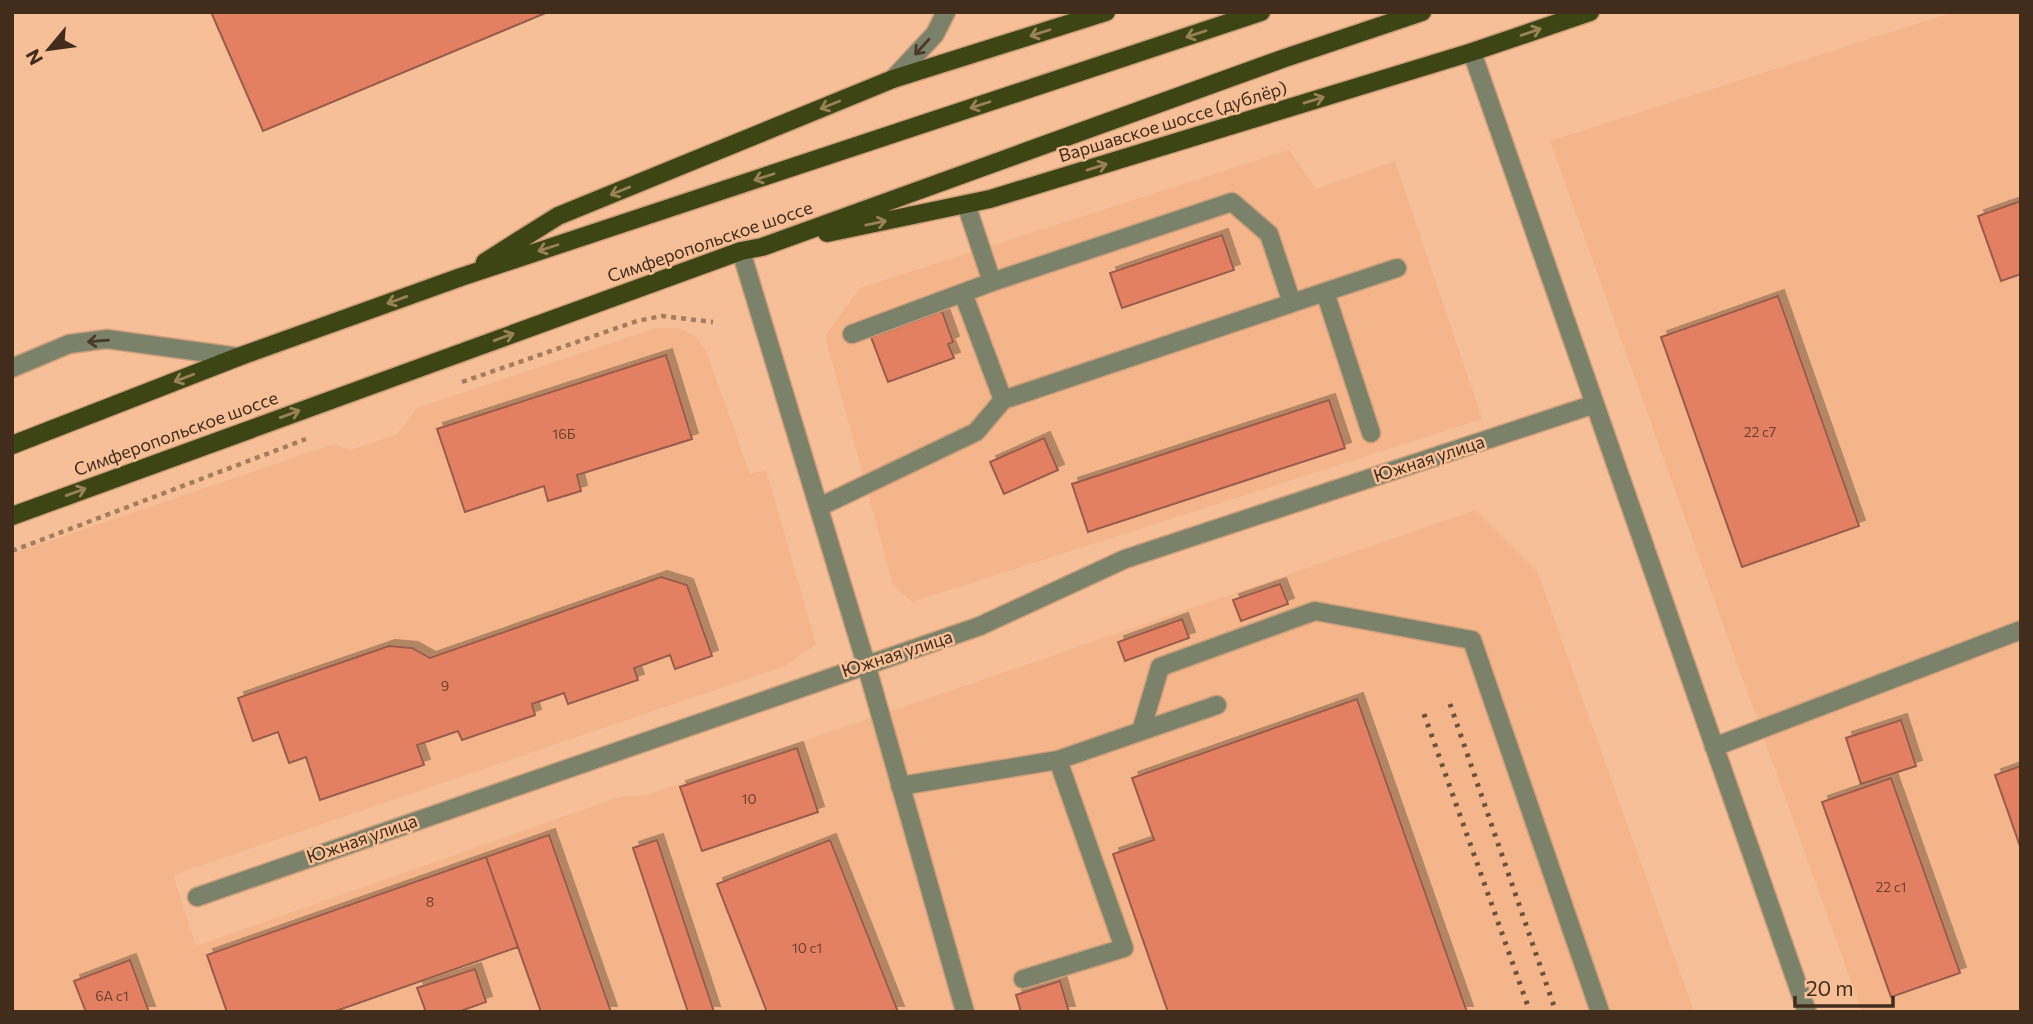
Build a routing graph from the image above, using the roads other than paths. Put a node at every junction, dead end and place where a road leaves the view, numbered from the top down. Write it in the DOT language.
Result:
graph roads {
  1 [pos="946,12"];
  2 [pos="1105,12"];
  3 [pos="1261,12"];
  4 [pos="1422,12"];
  5 [pos="1590,12"];
  6 [pos="1472,52"];
  7 [pos="894,79"];
  8 [pos="966,204"];
  9 [pos="762,247"];
  10 [pos="741,251"];
  11 [pos="1397,268"];
  12 [pos="461,277"];
  13 [pos="992,282"];
  14 [pos="1325,292"];
  15 [pos="963,293"];
  16 [pos="1292,303"];
  17 [pos="852,334"];
  18 [pos="238,357"];
  19 [pos="12,368"];
  20 [pos="1003,400"];
  21 [pos="1595,404"];
  22 [pos="1371,433"];
  23 [pos="12,445"];
  24 [pos="819,507"];
  25 [pos="12,516"];
  26 [pos="2021,630"];
  27 [pos="866,664"];
  28 [pos="1216,705"];
  29 [pos="1141,731"];
  30 [pos="1714,747"];
  31 [pos="1058,760"];
  32 [pos="900,786"];
  33 [pos="197,897"];
  34 [pos="1023,979"];
  35 [pos="965,1012"];
  36 [pos="1600,1012"];
  37 [pos="1807,1012"];
  1 -- 7 [label="street, one-way"];
  2 -- 7 [label="main road, one-way"];
  3 -- 12 [label="main road, one-way"];
  4 -- 9 [label="main road, Симферопольское шоссе"];
  6 -- 5 [label="main road, Варшавское шоссе (дублёр), one-way"];
  8 -- 6 [label="main road, Варшавское шоссе (дублёр), one-way"];
  6 -- 21 [label="street"];
  7 -- 12 [label="main road, one-way"];
  9 -- 8 [label="main road, Варшавское шоссе (дублёр), one-way"];
  8 -- 13 [label="street"];
  9 -- 10 [label="main road, Симферопольское шоссе"];
  10 -- 24 [label="street"];
  25 -- 10 [label="main road, Симферопольское шоссе, one-way"];
  11 -- 14 [label="street"];
  12 -- 18 [label="main road, one-way"];
  13 -- 15 [label="street"];
  13 -- 16 [label="street"];
  14 -- 16 [label="street"];
  14 -- 22 [label="street"];
  15 -- 17 [label="street"];
  15 -- 20 [label="street"];
  16 -- 20 [label="street"];
  18 -- 19 [label="street, one-way"];
  18 -- 23 [label="main road, one-way"];
  20 -- 24 [label="street"];
  21 -- 27 [label="street, Южная улица"];
  21 -- 30 [label="street"];
  24 -- 27 [label="street"];
  26 -- 30 [label="street"];
  27 -- 32 [label="street"];
  27 -- 33 [label="street, Южная улица"];
  28 -- 29 [label="street"];
  29 -- 31 [label="street"];
  29 -- 36 [label="street"];
  30 -- 37 [label="street"];
  31 -- 32 [label="street"];
  31 -- 34 [label="street"];
  32 -- 35 [label="street"];
}
